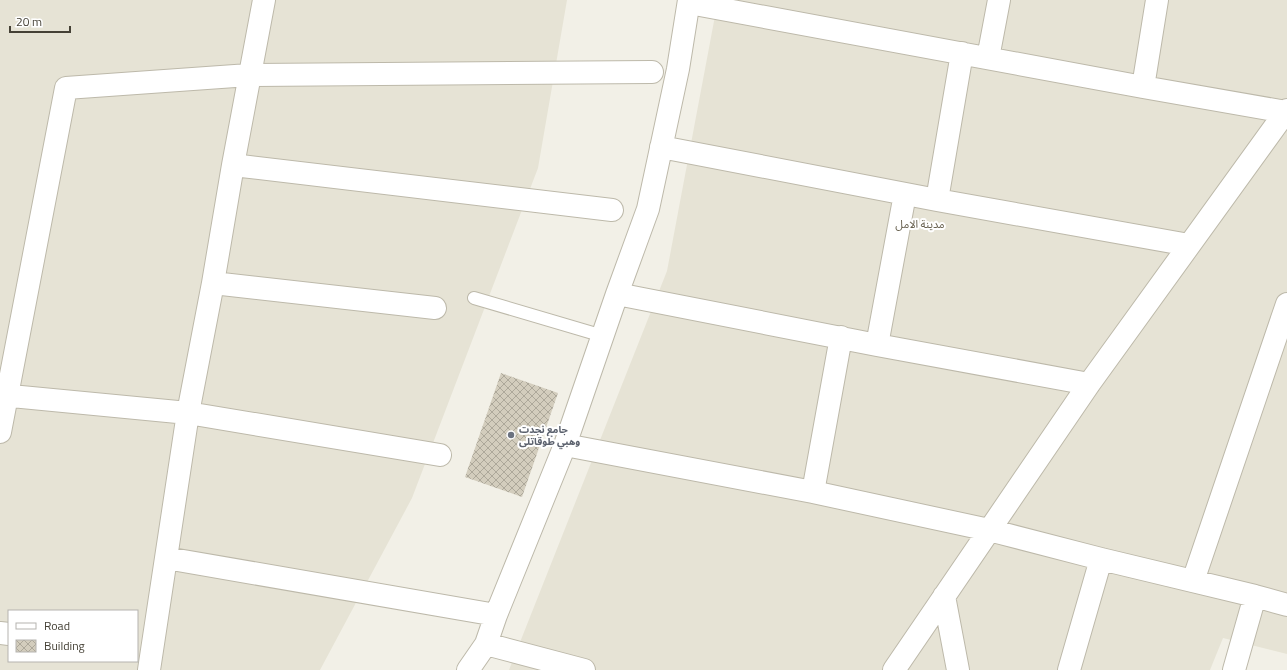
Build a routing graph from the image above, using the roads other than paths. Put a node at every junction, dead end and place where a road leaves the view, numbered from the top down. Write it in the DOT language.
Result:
graph roads {
  1 [pos="264,0"];
  2 [pos="999,0"];
  3 [pos="1157,0"];
  4 [pos="689,2"];
  5 [pos="962,53"];
  6 [pos="988,58"];
  7 [pos="652,72"];
  8 [pos="249,75"];
  9 [pos="1144,87"];
  10 [pos="1287,111"];
  11 [pos="661,147"];
  12 [pos="233,165"];
  13 [pos="905,194"];
  14 [pos="937,200"];
  15 [pos="612,210"];
  16 [pos="1189,245"];
  17 [pos="213,283"];
  18 [pos="616,294"];
  19 [pos="474,298"];
  20 [pos="1287,304"];
  21 [pos="435,308"];
  22 [pos="603,336"];
  23 [pos="841,337"];
  24 [pos="877,345"];
  25 [pos="1089,384"];
  26 [pos="3,395"];
  27 [pos="188,412"];
  28 [pos="0,432"];
  29 [pos="566,445"];
  30 [pos="440,455"];
  31 [pos="813,492"];
  32 [pos="989,530"];
  33 [pos="166,558"];
  34 [pos="1101,559"];
  35 [pos="1193,581"];
  36 [pos="944,596"];
  37 [pos="1255,596"];
  38 [pos="1287,605"];
  39 [pos="496,615"];
  40 [pos="486,644"];
  41 [pos="145,648"];
  42 [pos="149,670"];
  43 [pos="468,670"];
  44 [pos="584,670"];
  45 [pos="894,670"];
  46 [pos="958,670"];
  47 [pos="1069,670"];
  48 [pos="1234,670"];
  1 -- 8 [label="street"];
  2 -- 6 [label="street"];
  3 -- 9 [label="street"];
  4 -- 5 [label="street"];
  4 -- 11 [label="street"];
  5 -- 6 [label="street"];
  5 -- 14 [label="street"];
  6 -- 9 [label="street"];
  7 -- 8 [label="street"];
  8 -- 12 [label="street"];
  8 -- 26 [label="street"];
  9 -- 10 [label="street"];
  10 -- 16 [label="street"];
  11 -- 13 [label="street"];
  11 -- 18 [label="street"];
  12 -- 15 [label="street"];
  12 -- 17 [label="street"];
  13 -- 14 [label="street"];
  13 -- 24 [label="street"];
  14 -- 16 [label="street"];
  16 -- 25 [label="street"];
  17 -- 21 [label="street"];
  17 -- 27 [label="street"];
  18 -- 22 [label="street"];
  18 -- 23 [label="street"];
  19 -- 22 [label="lane"];
  20 -- 35 [label="street"];
  22 -- 29 [label="street"];
  23 -- 24 [label="street"];
  23 -- 31 [label="street"];
  24 -- 25 [label="street"];
  25 -- 32 [label="street"];
  26 -- 27 [label="street"];
  26 -- 28 [label="street"];
  27 -- 30 [label="street"];
  27 -- 33 [label="street"];
  29 -- 31 [label="street"];
  29 -- 39 [label="street"];
  31 -- 32 [label="street"];
  32 -- 34 [label="street"];
  32 -- 36 [label="street"];
  33 -- 39 [label="street"];
  33 -- 41 [label="street"];
  34 -- 35 [label="street"];
  34 -- 47 [label="street"];
  35 -- 37 [label="street"];
  36 -- 45 [label="street"];
  36 -- 46 [label="street"];
  37 -- 38 [label="street"];
  37 -- 48 [label="street"];
  39 -- 40 [label="street"];
  40 -- 43 [label="street"];
  40 -- 44 [label="street"];
  41 -- 42 [label="street"];
}
